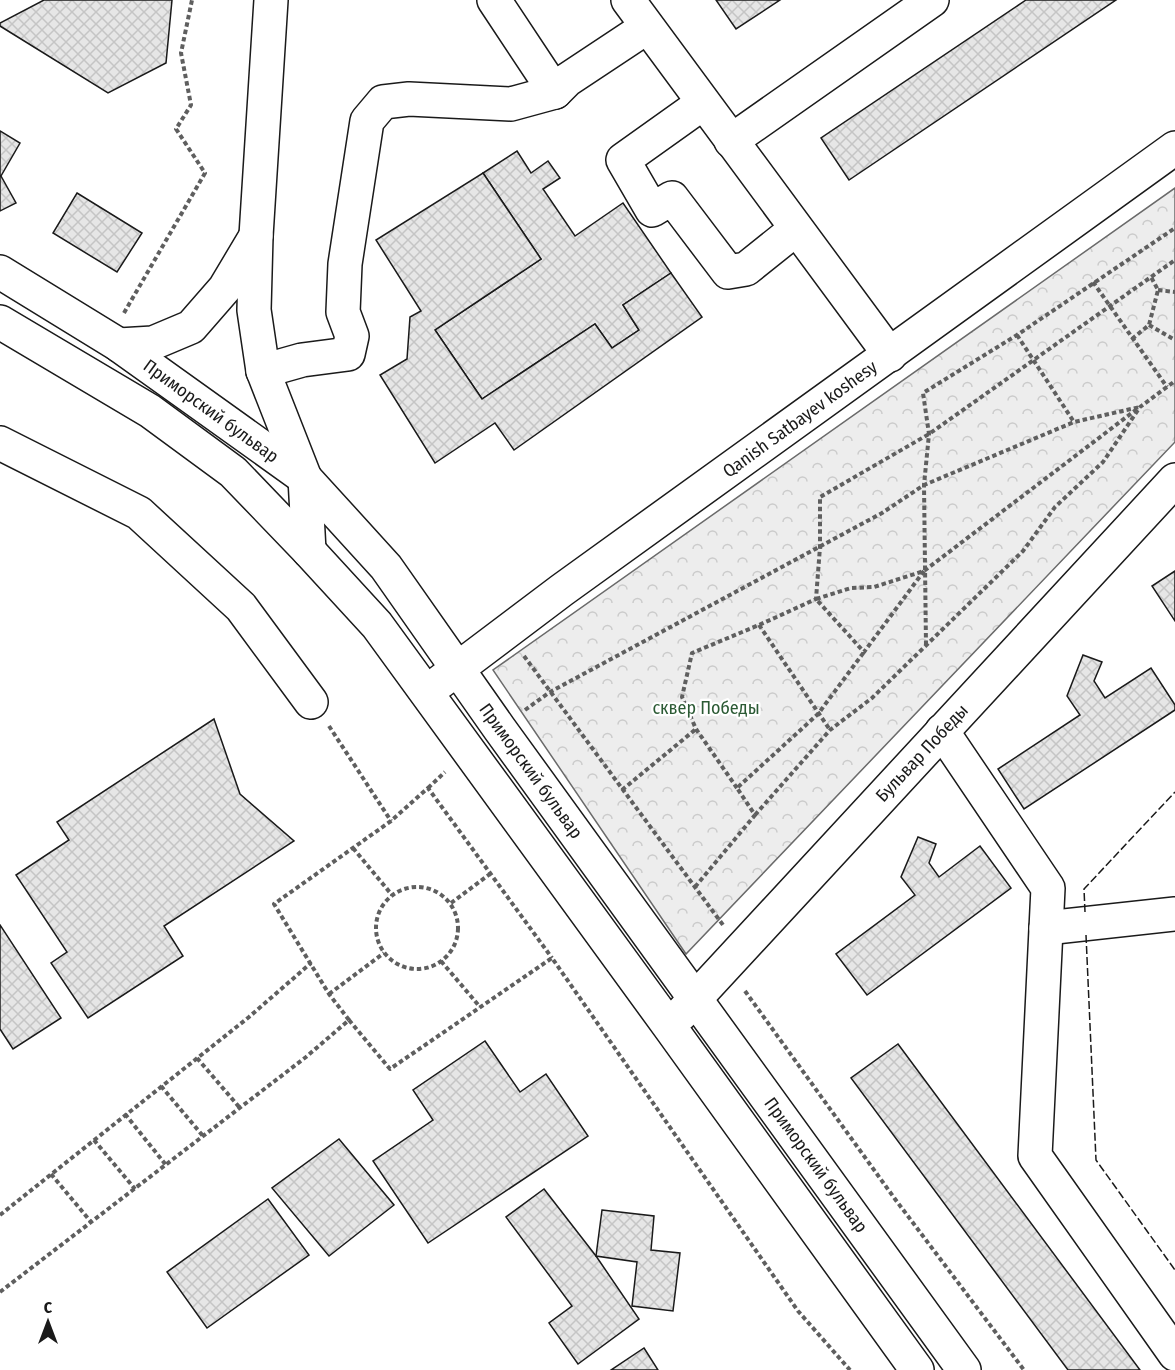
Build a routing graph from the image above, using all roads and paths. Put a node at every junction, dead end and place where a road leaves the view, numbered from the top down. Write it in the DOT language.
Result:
graph roads {
  1 [pos="192,0"];
  2 [pos="271,0"];
  3 [pos="494,0"];
  4 [pos="628,0"];
  5 [pos="932,0"];
  6 [pos="647,27"];
  7 [pos="555,92"];
  8 [pos="703,103"];
  9 [pos="731,141"];
  10 [pos="1175,148"];
  11 [pos="796,229"];
  12 [pos="1174,230"];
  13 [pos="256,236"];
  14 [pos="1175,260"];
  15 [pos="0,272"];
  16 [pos="1150,277"];
  17 [pos="1093,282"];
  18 [pos="1158,290"];
  19 [pos="1175,292"];
  20 [pos="1110,306"];
  21 [pos="0,322"];
  22 [pos="1149,325"];
  23 [pos="119,334"];
  24 [pos="1017,335"];
  25 [pos="1132,339"];
  26 [pos="1175,340"];
  27 [pos="890,355"];
  28 [pos="1034,360"];
  29 [pos="263,371"];
  30 [pos="1175,381"];
  31 [pos="1167,387"];
  32 [pos="1140,407"];
  33 [pos="1074,422"];
  34 [pos="929,434"];
  35 [pos="0,443"];
  36 [pos="305,478"];
  37 [pos="1175,480"];
  38 [pos="924,485"];
  39 [pos="820,547"];
  40 [pos="309,551"];
  41 [pos="924,571"];
  42 [pos="816,599"];
  43 [pos="759,625"];
  44 [pos="506,631"];
  45 [pos="926,645"];
  46 [pos="864,652"];
  47 [pos="458,670"];
  48 [pos="426,691"];
  49 [pos="550,692"];
  50 [pos="311,702"];
  51 [pos="818,714"];
  52 [pos="696,729"];
  53 [pos="830,730"];
  54 [pos="942,731"];
  55 [pos="737,788"];
  56 [pos="622,790"];
  57 [pos="755,815"];
  58 [pos="391,821"];
  59 [pos="353,848"];
  60 [pos="490,874"];
  61 [pos="695,887"];
  62 [pos="392,895"];
  63 [pos="451,903"];
  64 [pos="1175,914"];
  65 [pos="1046,928"];
  66 [pos="384,953"];
  67 [pos="733,957"];
  68 [pos="552,958"];
  69 [pos="441,961"];
  70 [pos="311,963"];
  71 [pos="329,994"];
  72 [pos="695,999"];
  73 [pos="480,1007"];
  74 [pos="349,1020"];
  75 [pos="669,1026"];
  76 [pos="197,1058"];
  77 [pos="161,1086"];
  78 [pos="240,1108"];
  79 [pos="125,1114"];
  80 [pos="203,1136"];
  81 [pos="94,1140"];
  82 [pos="166,1165"];
  83 [pos="51,1174"];
  84 [pos="135,1189"];
  85 [pos="0,1215"];
  86 [pos="91,1222"];
  87 [pos="0,1292"];
  88 [pos="1175,1354"];
  89 [pos="850,1370"];
  90 [pos="917,1370"];
  91 [pos="964,1370"];
  92 [pos="1024,1370"];
  1 -- 23 [label="path"];
  2 -- 13 [label="street"];
  3 -- 7 [label="street"];
  4 -- 6 [label="street"];
  5 -- 9 [label="street"];
  6 -- 7 [label="street"];
  6 -- 8 [label="street"];
  7 -- 29 [label="street"];
  8 -- 9 [label="street"];
  8 -- 11 [label="street"];
  9 -- 11 [label="street"];
  10 -- 27 [label="street, Qanish Satbayev koshesy"];
  11 -- 27 [label="street"];
  12 -- 17 [label="path"];
  13 -- 23 [label="street"];
  13 -- 29 [label="street"];
  14 -- 16 [label="path"];
  15 -- 23 [label="street, Приморский бульвар"];
  16 -- 18 [label="path"];
  16 -- 20 [label="path"];
  17 -- 20 [label="path"];
  17 -- 24 [label="path"];
  18 -- 19 [label="path"];
  18 -- 22 [label="path"];
  20 -- 25 [label="path"];
  20 -- 28 [label="path"];
  21 -- 40 [label="street, Приморский бульвар"];
  22 -- 25 [label="path"];
  22 -- 26 [label="path"];
  23 -- 36 [label="street, Приморский бульвар"];
  24 -- 28 [label="path"];
  24 -- 34 [label="path"];
  25 -- 31 [label="path"];
  27 -- 44 [label="street, Qanish Satbayev koshesy"];
  28 -- 33 [label="path"];
  28 -- 34 [label="path"];
  29 -- 36 [label="street"];
  30 -- 31 [label="path"];
  31 -- 32 [label="path"];
  32 -- 33 [label="path"];
  32 -- 41 [label="path"];
  32 -- 45 [label="path"];
  33 -- 38 [label="path"];
  34 -- 38 [label="path"];
  34 -- 39 [label="path"];
  35 -- 50 [label="street"];
  36 -- 40 [label="street"];
  36 -- 47 [label="street, Приморский бульвар"];
  37 -- 54 [label="street, Бульвар Победы"];
  38 -- 39 [label="path"];
  38 -- 41 [label="path"];
  39 -- 42 [label="path"];
  39 -- 49 [label="path"];
  40 -- 48 [label="street, Приморский бульвар"];
  41 -- 42 [label="path"];
  41 -- 45 [label="path"];
  41 -- 46 [label="path"];
  42 -- 43 [label="path"];
  42 -- 46 [label="path"];
  43 -- 51 [label="path"];
  43 -- 52 [label="path"];
  44 -- 47 [label="street, Qanish Satbayev koshesy"];
  44 -- 49 [label="path"];
  45 -- 53 [label="path"];
  46 -- 51 [label="path"];
  47 -- 48 [label="street, Qanish Satbayev koshesy"];
  47 -- 72 [label="street, Приморский бульвар"];
  48 -- 75 [label="street, Приморский бульвар"];
  49 -- 56 [label="path"];
  50 -- 58 [label="path"];
  51 -- 53 [label="path"];
  51 -- 55 [label="path"];
  52 -- 55 [label="path"];
  52 -- 56 [label="path"];
  53 -- 57 [label="path"];
  54 -- 65 [label="street"];
  54 -- 67 [label="street, Бульвар Победы"];
  55 -- 57 [label="path"];
  56 -- 61 [label="path"];
  57 -- 61 [label="path"];
  58 -- 59 [label="path"];
  58 -- 60 [label="path"];
  59 -- 62 [label="path"];
  59 -- 70 [label="path"];
  60 -- 63 [label="path"];
  60 -- 68 [label="path"];
  61 -- 67 [label="path"];
  62 -- 63 [label="path"];
  62 -- 66 [label="path"];
  63 -- 69 [label="path"];
  64 -- 65 [label="street"];
  65 -- 88 [label="street"];
  66 -- 69 [label="path"];
  66 -- 71 [label="path"];
  67 -- 72 [label="street, Бульвар Победы"];
  67 -- 92 [label="path"];
  68 -- 73 [label="path"];
  68 -- 89 [label="path"];
  69 -- 73 [label="path"];
  70 -- 71 [label="path"];
  70 -- 76 [label="path"];
  71 -- 74 [label="path"];
  72 -- 75 [label="street, Бульвар Победы"];
  72 -- 91 [label="street, Приморский бульвар"];
  73 -- 74 [label="path"];
  74 -- 78 [label="path"];
  75 -- 90 [label="street, Приморский бульвар"];
  76 -- 77 [label="path"];
  76 -- 78 [label="path"];
  77 -- 79 [label="path"];
  77 -- 80 [label="path"];
  78 -- 80 [label="path"];
  79 -- 81 [label="path"];
  79 -- 82 [label="path"];
  80 -- 82 [label="path"];
  81 -- 83 [label="path"];
  81 -- 84 [label="path"];
  82 -- 84 [label="path"];
  83 -- 85 [label="path"];
  83 -- 86 [label="path"];
  84 -- 86 [label="path"];
  86 -- 87 [label="path"];
}
